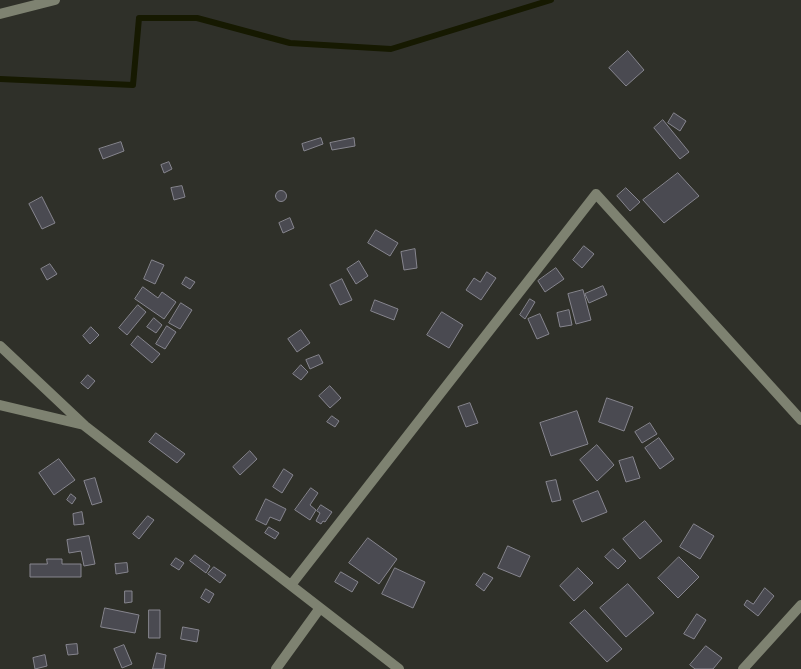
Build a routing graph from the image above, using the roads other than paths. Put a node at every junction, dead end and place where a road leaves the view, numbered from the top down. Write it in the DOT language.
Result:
graph roads {
  1 [pos="55,0"];
  2 [pos="0,14"];
  3 [pos="0,346"];
  4 [pos="0,405"];
  5 [pos="801,420"];
  6 [pos="86,426"];
  7 [pos="291,585"];
  8 [pos="801,605"];
  9 [pos="320,608"];
  10 [pos="276,669"];
  11 [pos="399,669"];
  12 [pos="743,669"];
  1 -- 2 [label="street"];
  3 -- 6 [label="street"];
  4 -- 6 [label="street"];
  5 -- 7 [label="street"];
  6 -- 7 [label="street"];
  7 -- 9 [label="street"];
  8 -- 12 [label="street"];
  9 -- 10 [label="street"];
  9 -- 11 [label="street"];
}
